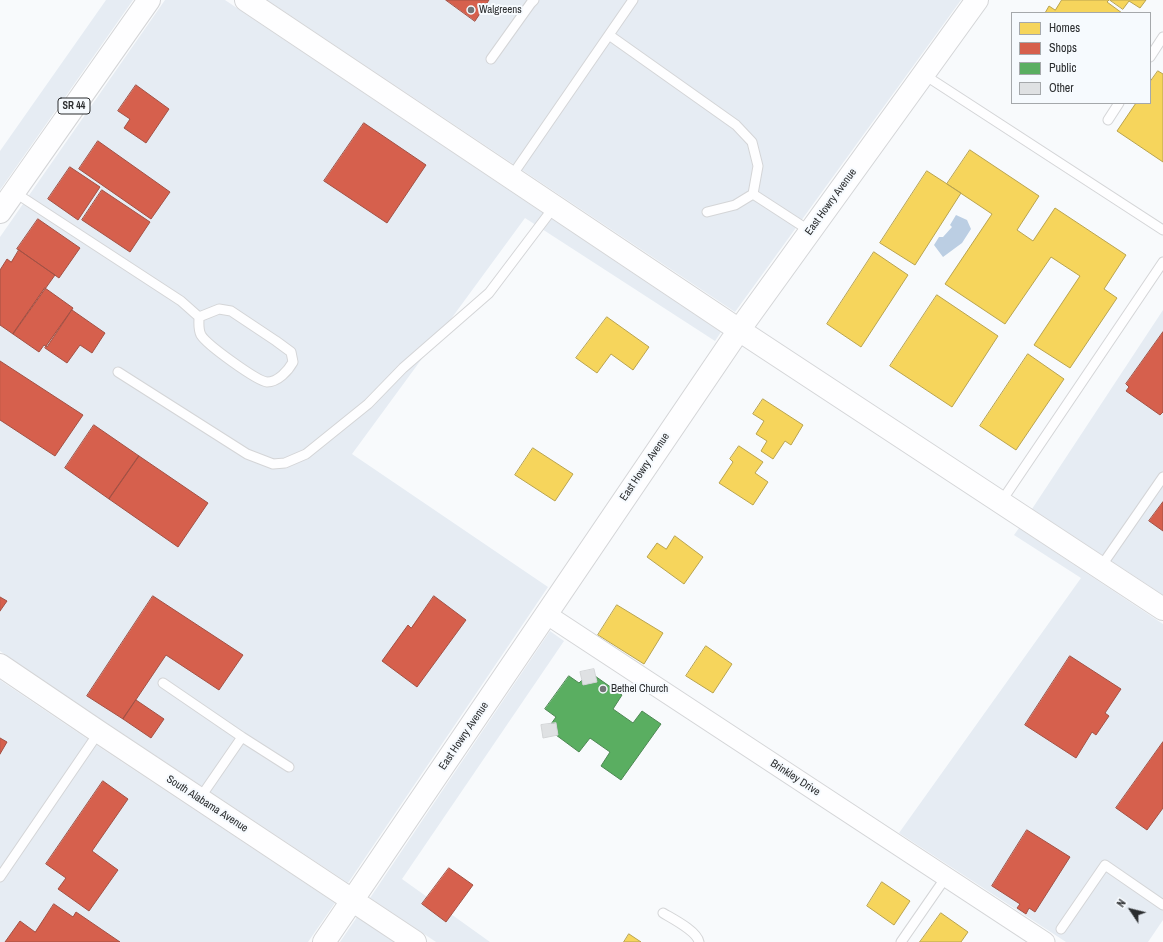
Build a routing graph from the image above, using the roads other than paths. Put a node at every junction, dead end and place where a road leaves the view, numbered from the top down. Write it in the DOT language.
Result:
graph roads {
  1 [pos="149,0"];
  2 [pos="246,0"];
  3 [pos="633,0"];
  4 [pos="977,0"];
  5 [pos="532,1"];
  6 [pos="609,35"];
  7 [pos="1163,37"];
  8 [pos="1151,55"];
  9 [pos="491,59"];
  10 [pos="923,74"];
  11 [pos="1118,104"];
  12 [pos="1108,120"];
  13 [pos="511,178"];
  14 [pos="14,192"];
  15 [pos="753,194"];
  16 [pos="554,206"];
  17 [pos="0,212"];
  18 [pos="707,212"];
  19 [pos="1163,230"];
  20 [pos="810,231"];
  21 [pos="1163,262"];
  22 [pos="199,317"];
  23 [pos="738,330"];
  24 [pos="118,372"];
  25 [pos="1163,477"];
  26 [pos="1001,502"];
  27 [pos="1100,568"];
  28 [pos="1163,609"];
  29 [pos="546,614"];
  30 [pos="0,665"];
  31 [pos="163,683"];
  32 [pos="99,732"];
  33 [pos="242,737"];
  34 [pos="289,767"];
  35 [pos="200,799"];
  36 [pos="0,877"];
  37 [pos="946,877"];
  38 [pos="353,900"];
  39 [pos="1163,904"];
  40 [pos="663,913"];
  41 [pos="1061,929"];
  42 [pos="324,942"];
  43 [pos="415,942"];
  44 [pos="699,942"];
  45 [pos="901,942"];
  46 [pos="1045,942"];
  1 -- 14 [label="street, SR 44"];
  2 -- 13 [label="street"];
  3 -- 6 [label="lane"];
  4 -- 10 [label="street, East Howry Avenue"];
  5 -- 9 [label="lane"];
  6 -- 13 [label="lane"];
  6 -- 15 [label="lane"];
  7 -- 8 [label="lane"];
  10 -- 19 [label="lane"];
  10 -- 20 [label="street, East Howry Avenue"];
  11 -- 12 [label="lane"];
  13 -- 16 [label="street"];
  14 -- 17 [label="street, SR 44"];
  14 -- 22 [label="lane"];
  15 -- 18 [label="lane"];
  15 -- 20 [label="lane"];
  16 -- 23 [label="street"];
  16 -- 24 [label="lane"];
  20 -- 23 [label="street, East Howry Avenue"];
  21 -- 26 [label="lane"];
  22 -- 22 [label="lane"];
  23 -- 26 [label="street"];
  23 -- 29 [label="street, East Howry Avenue"];
  25 -- 27 [label="lane"];
  26 -- 27 [label="street"];
  27 -- 28 [label="street"];
  29 -- 37 [label="street, Brinkley Drive"];
  29 -- 38 [label="street, East Howry Avenue"];
  30 -- 32 [label="street, South Alabama Avenue"];
  31 -- 33 [label="lane"];
  32 -- 35 [label="street, South Alabama Avenue"];
  32 -- 36 [label="lane"];
  33 -- 34 [label="lane"];
  33 -- 35 [label="lane"];
  35 -- 38 [label="street, South Alabama Avenue"];
  37 -- 45 [label="lane"];
  37 -- 46 [label="street, Brinkley Drive"];
  38 -- 42 [label="street, East Howry Avenue"];
  38 -- 43 [label="street, South Alabama Avenue"];
  39 -- 41 [label="lane"];
  40 -- 44 [label="lane"];
}
